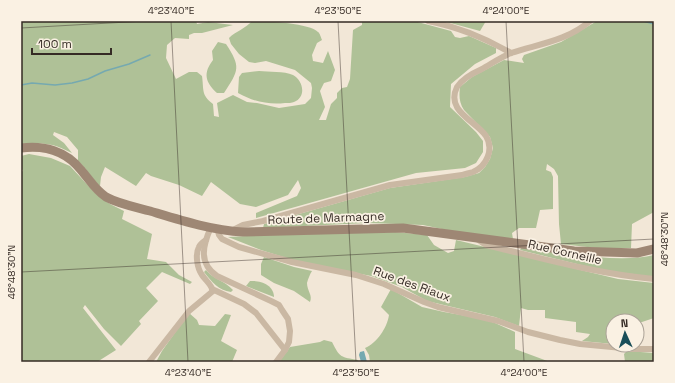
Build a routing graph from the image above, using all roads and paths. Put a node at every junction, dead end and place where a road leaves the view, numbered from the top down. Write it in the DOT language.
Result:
graph roads {
  1 [pos="428,21"];
  2 [pos="590,21"];
  3 [pos="512,53"];
  4 [pos="21,148"];
  5 [pos="214,227"];
  6 [pos="231,231"];
  7 [pos="474,238"];
  8 [pos="206,239"];
  9 [pos="654,249"];
  10 [pos="654,280"];
  11 [pos="212,289"];
  12 [pos="654,349"];
  13 [pos="285,350"];
  14 [pos="149,362"];
  15 [pos="276,362"];
  1 -- 3 [label="street"];
  2 -- 3 [label="street"];
  3 -- 6 [label="street"];
  4 -- 5 [label="street, Route de Marmagne"];
  5 -- 6 [label="street, Route de Marmagne"];
  5 -- 8 [label="street"];
  5 -- 12 [label="street, Rue des Riaux"];
  6 -- 7 [label="street, Route de Marmagne"];
  7 -- 9 [label="street, Route de Marmagne"];
  7 -- 10 [label="street, Rue Corneille"];
  8 -- 11 [label="street"];
  8 -- 13 [label="street"];
  11 -- 13 [label="street"];
  11 -- 14 [label="street"];
  13 -- 15 [label="street"];
}
